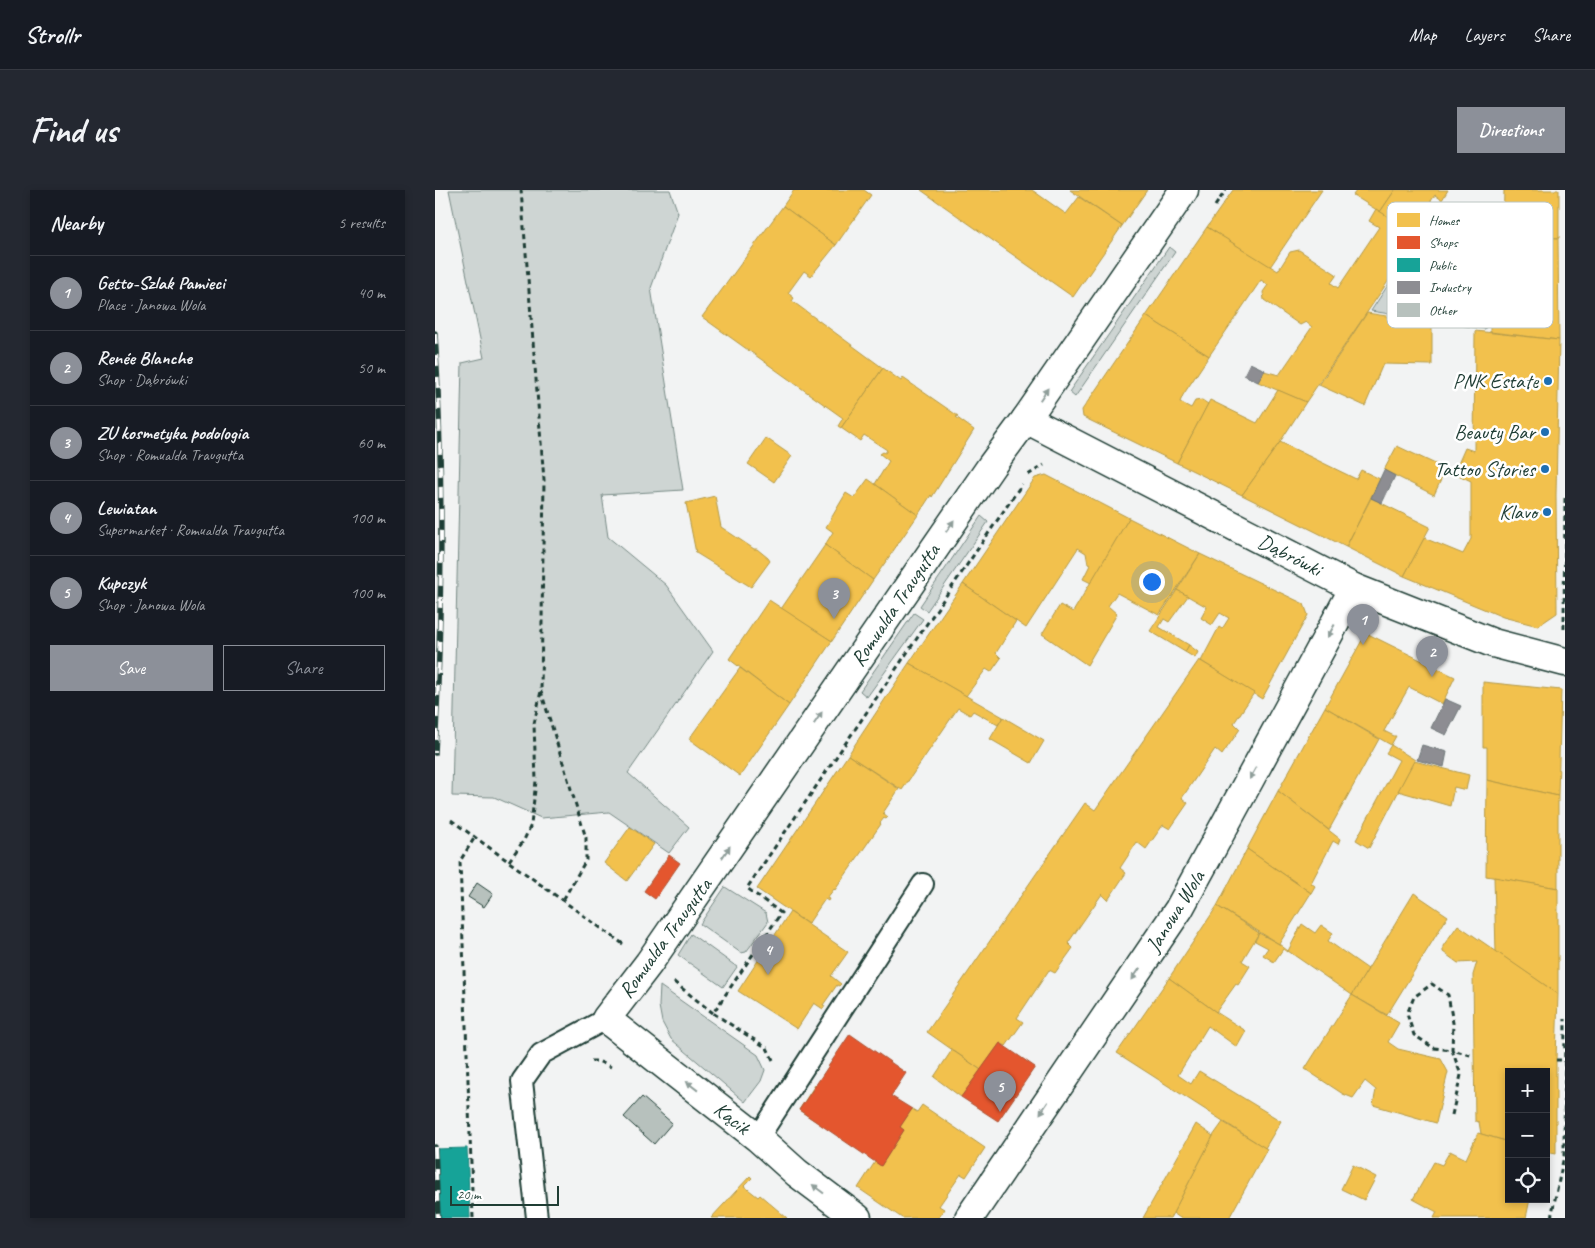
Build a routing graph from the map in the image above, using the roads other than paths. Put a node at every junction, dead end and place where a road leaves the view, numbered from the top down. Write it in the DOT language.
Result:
graph roads {
  1 [pos="1183,190"];
  2 [pos="1027,419"];
  3 [pos="1354,588"];
  4 [pos="1565,649"];
  5 [pos="923,884"];
  6 [pos="606,1019"];
  7 [pos="757,1138"];
  8 [pos="537,1218"];
  9 [pos="857,1218"];
  10 [pos="969,1218"];
  2 -- 1 [label="street, Romualda Traugutta, one-way"];
  2 -- 3 [label="street, Dąbrówki"];
  6 -- 2 [label="street, Romualda Traugutta, one-way"];
  3 -- 4 [label="street, Dąbrówki"];
  3 -- 10 [label="street, Janowa Wola, one-way"];
  5 -- 7 [label="lane"];
  7 -- 6 [label="street, Kącik, one-way"];
  6 -- 8 [label="lane"];
  9 -- 7 [label="street, Kącik, one-way"];
}
